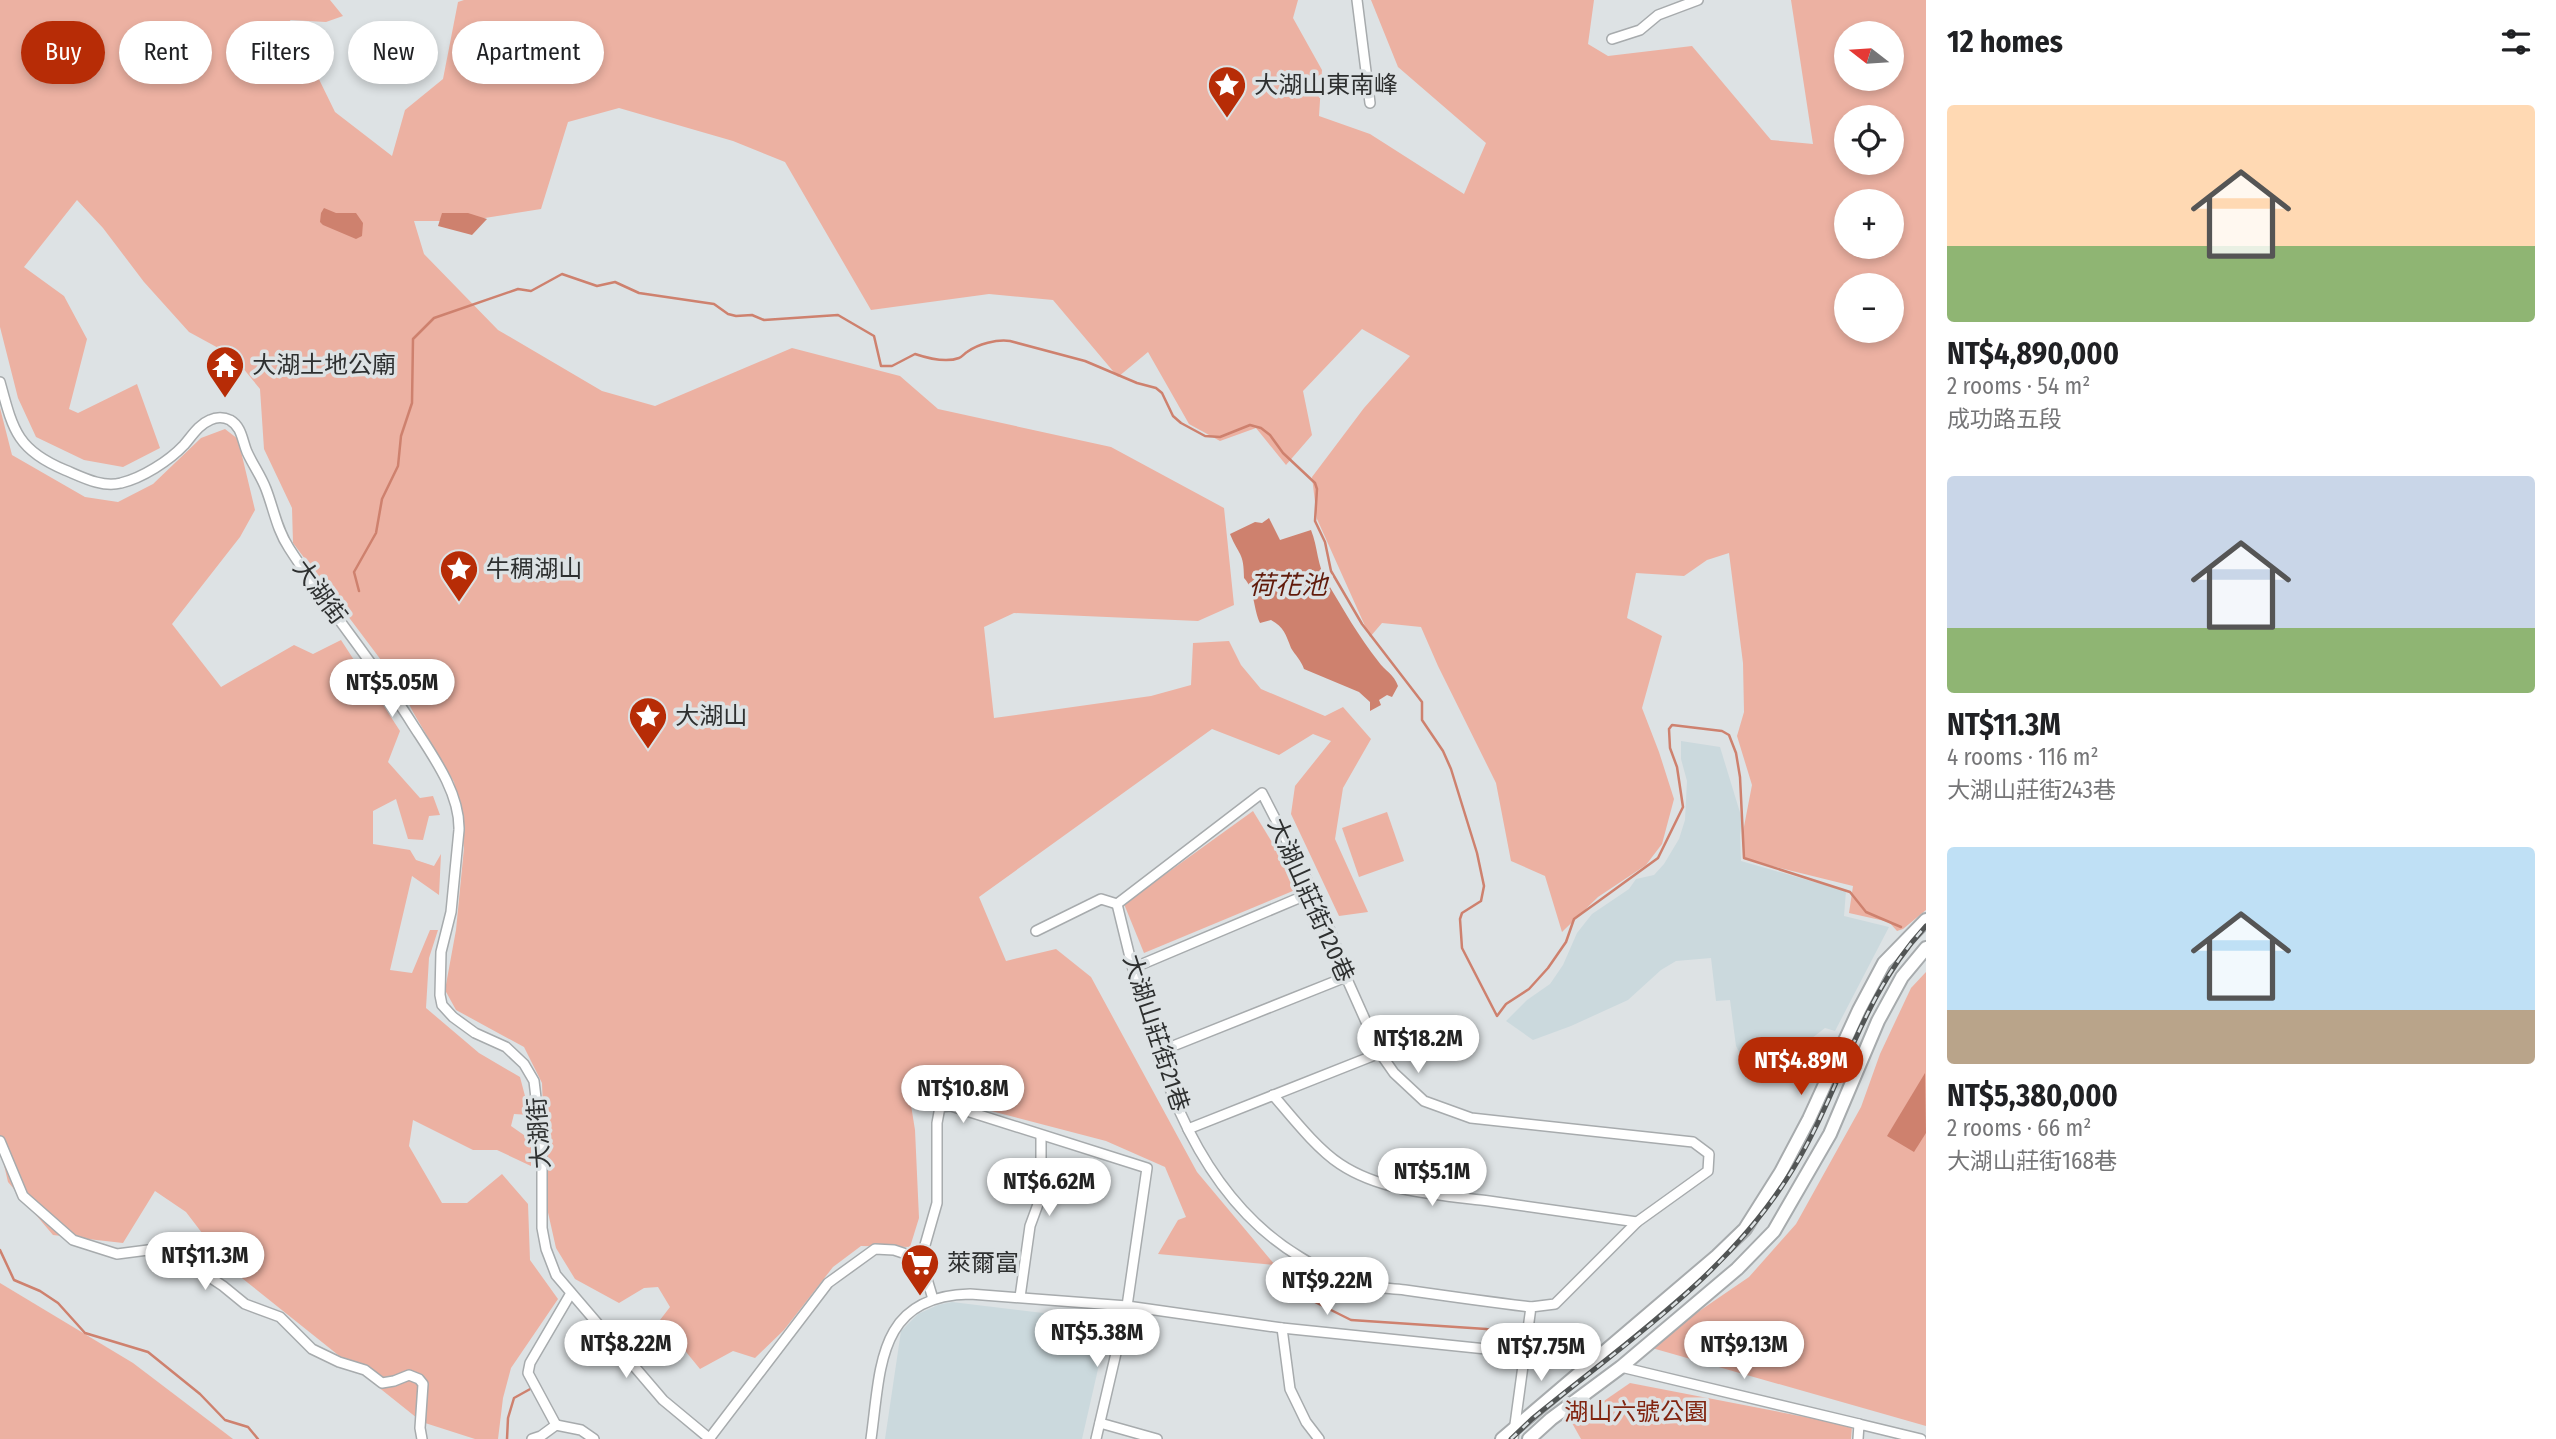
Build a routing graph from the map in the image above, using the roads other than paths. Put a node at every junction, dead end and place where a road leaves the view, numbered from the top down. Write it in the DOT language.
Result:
graph roads {
  1 [pos="1357,0"];
  2 [pos="1698,0"];
  3 [pos="1612,39"];
  4 [pos="1370,103"];
  5 [pos="0,382"];
  6 [pos="1313,891"];
  7 [pos="1117,904"];
  8 [pos="1926,920"];
  9 [pos="1036,932"];
  10 [pos="1926,948"];
  11 [pos="1133,968"];
  12 [pos="1346,977"];
  13 [pos="1158,1052"];
  14 [pos="1380,1053"];
  15 [pos="1273,1095"];
  16 [pos="1188,1129"];
  17 [pos="1041,1136"];
  18 [pos="0,1141"];
  19 [pos="1637,1222"];
  20 [pos="921,1259"];
  21 [pos="570,1293"];
  22 [pos="1020,1297"];
  23 [pos="933,1299"];
  24 [pos="1127,1306"];
  25 [pos="1531,1307"];
  26 [pos="1282,1328"];
  27 [pos="1525,1353"];
  28 [pos="1590,1364"];
  29 [pos="1621,1367"];
  30 [pos="1100,1423"];
  31 [pos="1859,1424"];
  32 [pos="556,1425"];
  33 [pos="1514,1434"];
  34 [pos="422,1439"];
  35 [pos="532,1439"];
  36 [pos="594,1439"];
  37 [pos="710,1439"];
  38 [pos="870,1439"];
  39 [pos="1096,1439"];
  40 [pos="1157,1439"];
  41 [pos="1319,1439"];
  42 [pos="1502,1439"];
  43 [pos="1529,1439"];
  44 [pos="1858,1439"];
  45 [pos="1921,1439"];
  1 -- 4 [label="street"];
  2 -- 3 [label="street"];
  5 -- 21 [label="street, 大湖街"];
  6 -- 7 [label="street, 大湖山莊街120巷"];
  6 -- 11 [label="street"];
  6 -- 12 [label="street, 大湖山莊街120巷"];
  7 -- 9 [label="street"];
  7 -- 11 [label="street, 大湖山莊街21巷"];
  8 -- 28 [label="main road"];
  10 -- 29 [label="main road"];
  11 -- 13 [label="street, 大湖山莊街21巷"];
  12 -- 13 [label="street"];
  12 -- 14 [label="street, 大湖山莊街120巷"];
  13 -- 16 [label="street, 大湖山莊街21巷"];
  14 -- 15 [label="street"];
  14 -- 19 [label="street, 大湖山莊街120巷"];
  15 -- 16 [label="street"];
  15 -- 19 [label="street"];
  16 -- 25 [label="street, 大湖山莊街21巷"];
  17 -- 20 [label="street"];
  17 -- 22 [label="street"];
  17 -- 24 [label="street"];
  18 -- 34 [label="street"];
  19 -- 25 [label="street, 大湖山莊街120巷"];
  20 -- 23 [label="street"];
  20 -- 37 [label="street"];
  21 -- 32 [label="street"];
  21 -- 37 [label="street"];
  22 -- 23 [label="street"];
  22 -- 24 [label="street"];
  23 -- 38 [label="street"];
  24 -- 26 [label="street"];
  24 -- 30 [label="street"];
  25 -- 27 [label="street"];
  26 -- 27 [label="street"];
  26 -- 41 [label="street"];
  27 -- 28 [label="street"];
  27 -- 33 [label="street"];
  28 -- 33 [label="main road"];
  29 -- 31 [label="street"];
  29 -- 43 [label="main road"];
  30 -- 39 [label="street"];
  30 -- 40 [label="street"];
  31 -- 44 [label="street"];
  31 -- 45 [label="street"];
  32 -- 35 [label="street"];
  32 -- 36 [label="street"];
  33 -- 42 [label="main road"];
}
